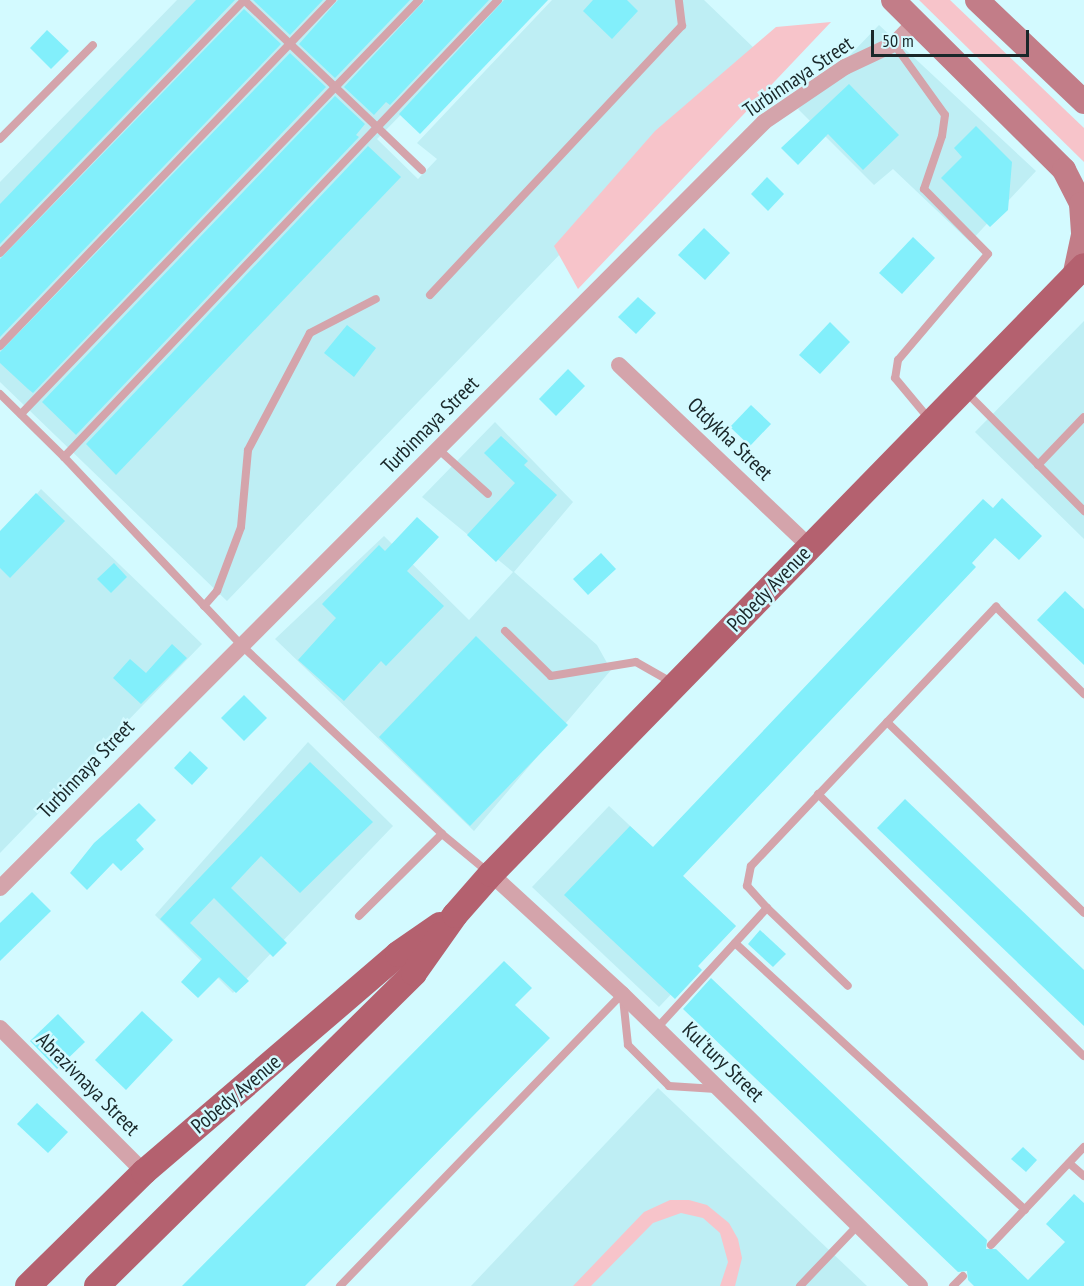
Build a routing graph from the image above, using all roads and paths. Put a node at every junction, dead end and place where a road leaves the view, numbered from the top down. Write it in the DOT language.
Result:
graph roads {
  1 [pos="244,0"];
  2 [pos="332,0"];
  3 [pos="419,0"];
  4 [pos="498,0"];
  5 [pos="679,0"];
  6 [pos="893,0"];
  7 [pos="977,0"];
  8 [pos="914,24"];
  9 [pos="290,44"];
  10 [pos="894,44"];
  11 [pos="93,45"];
  12 [pos="335,87"];
  13 [pos="1084,102"];
  14 [pos="377,127"];
  15 [pos="0,139"];
  16 [pos="422,170"];
  17 [pos="0,254"];
  18 [pos="1079,271"];
  19 [pos="430,295"];
  20 [pos="376,298"];
  21 [pos="0,346"];
  22 [pos="619,364"];
  23 [pos="964,390"];
  24 [pos="0,394"];
  25 [pos="21,414"];
  26 [pos="1084,417"];
  27 [pos="932,423"];
  28 [pos="438,449"];
  29 [pos="64,457"];
  30 [pos="1038,465"];
  31 [pos="488,494"];
  32 [pos="1084,511"];
  33 [pos="810,547"];
  34 [pos="204,606"];
  35 [pos="505,631"];
  36 [pos="240,644"];
  37 [pos="675,685"];
  38 [pos="1084,694"];
  39 [pos="887,722"];
  40 [pos="818,794"];
  41 [pos="442,834"];
  42 [pos="491,874"];
  43 [pos="0,888"];
  44 [pos="767,909"];
  45 [pos="1084,913"];
  46 [pos="359,915"];
  47 [pos="455,915"];
  48 [pos="735,943"];
  49 [pos="848,986"];
  50 [pos="622,994"];
  51 [pos="0,1028"];
  52 [pos="657,1028"];
  53 [pos="1084,1056"];
  54 [pos="720,1089"];
  55 [pos="1084,1147"];
  56 [pos="1069,1163"];
  57 [pos="144,1172"];
  58 [pos="1084,1176"];
  59 [pos="1025,1210"];
  60 [pos="858,1225"];
  61 [pos="991,1245"];
  62 [pos="963,1276"];
  63 [pos="28,1286"];
  64 [pos="97,1286"];
  65 [pos="340,1286"];
  66 [pos="800,1286"];
  67 [pos="920,1286"];
  68 [pos="953,1286"];
  1 -- 9 [label="lane"];
  1 -- 17 [label="lane"];
  2 -- 9 [label="lane"];
  3 -- 12 [label="lane"];
  4 -- 14 [label="lane"];
  5 -- 19 [label="lane"];
  6 -- 8 [label="main road"];
  7 -- 13 [label="main road"];
  8 -- 10 [label="street, Turbinnaya Street"];
  8 -- 18 [label="main road"];
  9 -- 12 [label="lane"];
  9 -- 21 [label="lane"];
  10 -- 27 [label="lane"];
  10 -- 28 [label="street, Turbinnaya Street"];
  11 -- 15 [label="lane"];
  12 -- 14 [label="lane"];
  12 -- 25 [label="lane"];
  14 -- 16 [label="lane"];
  14 -- 29 [label="lane"];
  18 -- 23 [label="main road, Pobedy Avenue"];
  20 -- 34 [label="lane"];
  22 -- 33 [label="street, Otdykha Street"];
  23 -- 27 [label="main road, Pobedy Avenue"];
  23 -- 30 [label="lane"];
  24 -- 25 [label="lane"];
  25 -- 29 [label="lane"];
  26 -- 30 [label="lane"];
  27 -- 33 [label="main road, Pobedy Avenue"];
  28 -- 31 [label="lane"];
  28 -- 36 [label="street, Turbinnaya Street"];
  29 -- 34 [label="lane"];
  30 -- 32 [label="lane"];
  33 -- 37 [label="main road, Pobedy Avenue"];
  34 -- 36 [label="lane"];
  35 -- 37 [label="lane"];
  36 -- 41 [label="lane"];
  36 -- 43 [label="street, Turbinnaya Street"];
  37 -- 42 [label="main road, Pobedy Avenue"];
  38 -- 39 [label="lane"];
  39 -- 40 [label="lane"];
  39 -- 45 [label="lane"];
  40 -- 44 [label="lane"];
  40 -- 53 [label="lane"];
  41 -- 42 [label="lane"];
  41 -- 46 [label="lane"];
  42 -- 47 [label="main road, Pobedy Avenue"];
  42 -- 50 [label="street, Kul'tury Street"];
  44 -- 48 [label="lane"];
  44 -- 49 [label="lane"];
  47 -- 57 [label="main road, Pobedy Avenue"];
  47 -- 64 [label="main road, Pobedy Avenue"];
  48 -- 52 [label="lane"];
  48 -- 59 [label="lane"];
  50 -- 52 [label="street, Kul'tury Street"];
  50 -- 54 [label="lane"];
  50 -- 65 [label="lane"];
  51 -- 57 [label="street, Abrazivnaya Street"];
  52 -- 54 [label="street, Kul'tury Street"];
  54 -- 60 [label="street, Kul'tury Street"];
  55 -- 56 [label="lane"];
  56 -- 58 [label="lane"];
  56 -- 59 [label="lane"];
  57 -- 63 [label="main road, Pobedy Avenue"];
  59 -- 61 [label="lane"];
  60 -- 66 [label="lane"];
  60 -- 67 [label="street, Kul'tury Street"];
  62 -- 68 [label="lane"];
}
